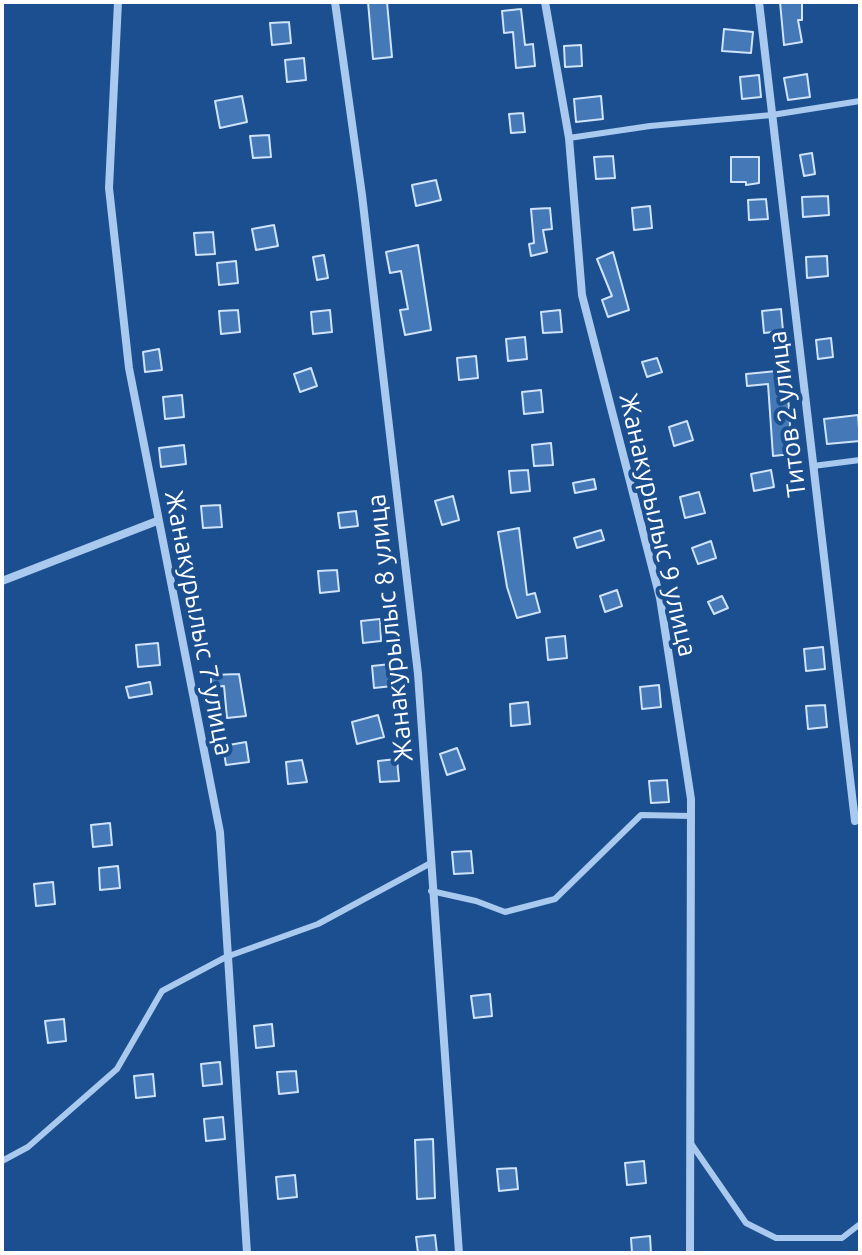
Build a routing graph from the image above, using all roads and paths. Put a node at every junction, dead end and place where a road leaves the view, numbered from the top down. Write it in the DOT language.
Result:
graph roads {
  1 [pos="118,2"];
  2 [pos="335,2"];
  3 [pos="545,2"];
  4 [pos="759,2"];
  5 [pos="860,101"];
  6 [pos="772,115"];
  7 [pos="569,138"];
  8 [pos="860,460"];
  9 [pos="813,466"];
  10 [pos="157,521"];
  11 [pos="2,581"];
  12 [pos="691,816"];
  13 [pos="858,824"];
  14 [pos="429,864"];
  15 [pos="431,891"];
  16 [pos="226,957"];
  17 [pos="690,1142"];
  18 [pos="2,1161"];
  19 [pos="860,1224"];
  20 [pos="247,1253"];
  21 [pos="459,1253"];
  22 [pos="690,1253"];
  1 -- 10 [label="street, Жанакурылыс 7 улица"];
  2 -- 14 [label="street, Жанакурылыс 8 улица"];
  3 -- 7 [label="street, Жанакурылыс 9 улица"];
  4 -- 6 [label="street, Титов 2 улица"];
  5 -- 6 [label="lane"];
  6 -- 7 [label="lane"];
  6 -- 9 [label="street, Титов 2 улица"];
  7 -- 12 [label="street, Жанакурылыс 9 улица"];
  8 -- 9 [label="lane"];
  9 -- 13 [label="street, Титов 2 улица"];
  10 -- 11 [label="street"];
  10 -- 16 [label="street, Жанакурылыс 7 улица"];
  12 -- 15 [label="lane"];
  12 -- 17 [label="street, Жанакурылыс 9 улица"];
  14 -- 15 [label="street, Жанакурылыс 8 улица"];
  14 -- 16 [label="lane"];
  15 -- 21 [label="street, Жанакурылыс 8 улица"];
  16 -- 18 [label="lane"];
  16 -- 20 [label="street, Жанакурылыс 7 улица"];
  17 -- 19 [label="lane"];
  17 -- 22 [label="street, Жанакурылыс 9 улица"];
}
